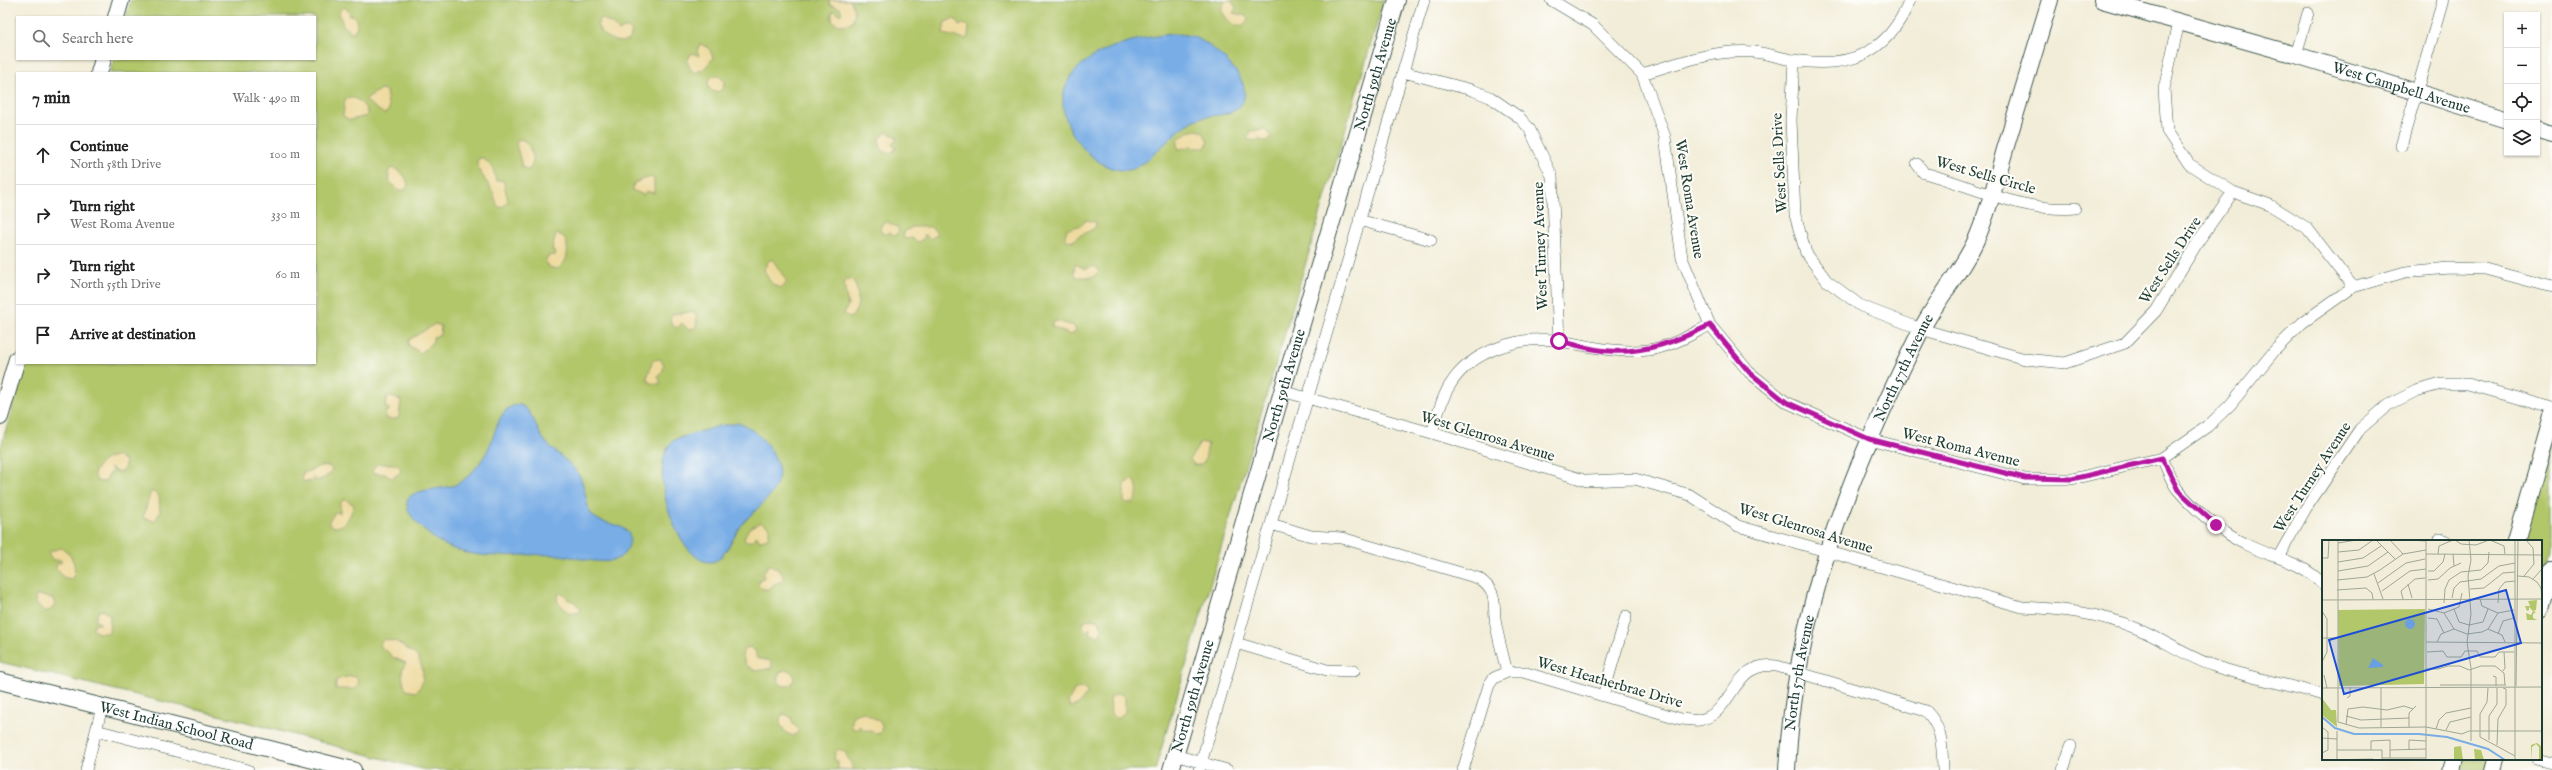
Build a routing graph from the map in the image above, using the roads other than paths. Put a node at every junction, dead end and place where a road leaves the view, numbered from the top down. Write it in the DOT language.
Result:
graph roads {
  1 [pos="121,0"];
  2 [pos="1397,0"];
  3 [pos="1424,0"];
  4 [pos="1551,0"];
  5 [pos="1910,0"];
  6 [pos="2050,0"];
  7 [pos="2102,0"];
  8 [pos="2443,0"];
  9 [pos="2308,13"];
  10 [pos="116,16"];
  11 [pos="2179,22"];
  12 [pos="2296,55"];
  13 [pos="104,60"];
  14 [pos="1794,60"];
  15 [pos="99,72"];
  16 [pos="1403,72"];
  17 [pos="1642,74"];
  18 [pos="2415,92"];
  19 [pos="2504,119"];
  20 [pos="2540,130"];
  21 [pos="2552,134"];
  22 [pos="2400,146"];
  23 [pos="1917,164"];
  24 [pos="2233,192"];
  25 [pos="1992,196"];
  26 [pos="2075,208"];
  27 [pos="1360,220"];
  28 [pos="1430,240"];
  29 [pos="2353,287"];
  30 [pos="2552,287"];
  31 [pos="1710,325"];
  32 [pos="1921,330"];
  33 [pos="1559,341"];
  34 [pos="16,362"];
  35 [pos="1282,391"];
  36 [pos="1307,399"];
  37 [pos="2552,408"];
  38 [pos="0,417"];
  39 [pos="2552,417"];
  40 [pos="1432,433"];
  41 [pos="1869,439"];
  42 [pos="2162,458"];
  43 [pos="1271,524"];
  44 [pos="2516,540"];
  45 [pos="1826,551"];
  46 [pos="2279,556"];
  47 [pos="2552,571"];
  48 [pos="2322,583"];
  49 [pos="2542,605"];
  50 [pos="1626,616"];
  51 [pos="1236,643"];
  52 [pos="1354,671"];
  53 [pos="1507,672"];
  54 [pos="1798,672"];
  55 [pos="0,681"];
  56 [pos="2322,695"];
  57 [pos="1603,696"];
  58 [pos="102,707"];
  59 [pos="96,730"];
  60 [pos="2071,746"];
  61 [pos="2454,760"];
  62 [pos="2496,760"];
  63 [pos="2541,760"];
  64 [pos="1173,763"];
  65 [pos="2552,763"];
  66 [pos="218,766"];
  67 [pos="1200,766"];
  68 [pos="86,770"];
  69 [pos="248,770"];
  70 [pos="353,770"];
  71 [pos="1227,770"];
  72 [pos="1463,770"];
  73 [pos="1787,770"];
  74 [pos="1943,770"];
  75 [pos="2063,770"];
  76 [pos="2451,770"];
  77 [pos="2493,770"];
  1 -- 10 [label="street"];
  2 -- 35 [label="street, North 59th Avenue"];
  3 -- 16 [label="street, North 59th Avenue"];
  4 -- 17 [label="street, West Roma Avenue"];
  5 -- 14 [label="street"];
  6 -- 25 [label="street, North 57th Avenue"];
  7 -- 11 [label="street, West Campbell Avenue"];
  8 -- 18 [label="street"];
  9 -- 12 [label="street"];
  11 -- 12 [label="street, West Campbell Avenue"];
  11 -- 24 [label="street"];
  12 -- 18 [label="street, West Campbell Avenue"];
  13 -- 15 [label="street"];
  14 -- 17 [label="street"];
  14 -- 32 [label="street, West Sells Drive"];
  16 -- 27 [label="street, North 59th Avenue"];
  16 -- 33 [label="street, West Turney Avenue"];
  17 -- 31 [label="street, West Roma Avenue"];
  18 -- 19 [label="street, West Campbell Avenue"];
  18 -- 22 [label="street"];
  20 -- 21 [label="street"];
  23 -- 25 [label="street, West Sells Circle"];
  24 -- 29 [label="street"];
  24 -- 32 [label="street, West Sells Drive"];
  25 -- 26 [label="street, West Sells Circle"];
  25 -- 32 [label="street, North 57th Avenue"];
  27 -- 28 [label="street"];
  27 -- 36 [label="street, North 59th Avenue"];
  29 -- 30 [label="street, West Roma Avenue"];
  29 -- 42 [label="street, West Roma Avenue"];
  31 -- 33 [label="street"];
  31 -- 41 [label="street, West Roma Avenue"];
  32 -- 41 [label="street, North 57th Avenue"];
  33 -- 40 [label="street"];
  34 -- 38 [label="street"];
  35 -- 36 [label="street, West Glenrosa Avenue"];
  35 -- 64 [label="street, North 59th Avenue"];
  36 -- 40 [label="street, West Glenrosa Avenue"];
  36 -- 43 [label="street, North 59th Avenue"];
  37 -- 46 [label="street, West Turney Avenue"];
  39 -- 44 [label="street"];
  40 -- 45 [label="street, West Glenrosa Avenue"];
  41 -- 42 [label="street, West Roma Avenue"];
  41 -- 45 [label="street, North 57th Avenue"];
  42 -- 46 [label="street"];
  43 -- 51 [label="street, North 59th Avenue"];
  43 -- 53 [label="street"];
  45 -- 54 [label="street, North 57th Avenue"];
  45 -- 56 [label="street, West Glenrosa Avenue"];
  46 -- 48 [label="street"];
  47 -- 49 [label="street"];
  50 -- 57 [label="street"];
  51 -- 52 [label="street"];
  51 -- 67 [label="street, North 59th Avenue"];
  53 -- 57 [label="street, West Heatherbrae Drive"];
  53 -- 72 [label="street"];
  54 -- 57 [label="street, West Heatherbrae Drive"];
  54 -- 73 [label="street, North 57th Avenue"];
  54 -- 74 [label="street, West Heatherbrae Drive"];
  55 -- 58 [label="street, West Indian School Road"];
  58 -- 59 [label="street"];
  58 -- 70 [label="street, West Indian School Road"];
  59 -- 66 [label="street, West Indian School Road"];
  59 -- 68 [label="street"];
  60 -- 75 [label="street"];
  61 -- 76 [label="street"];
  62 -- 77 [label="street"];
  63 -- 65 [label="street"];
  64 -- 67 [label="street"];
  66 -- 69 [label="street, West Indian School Road"];
  67 -- 71 [label="street"];
}
